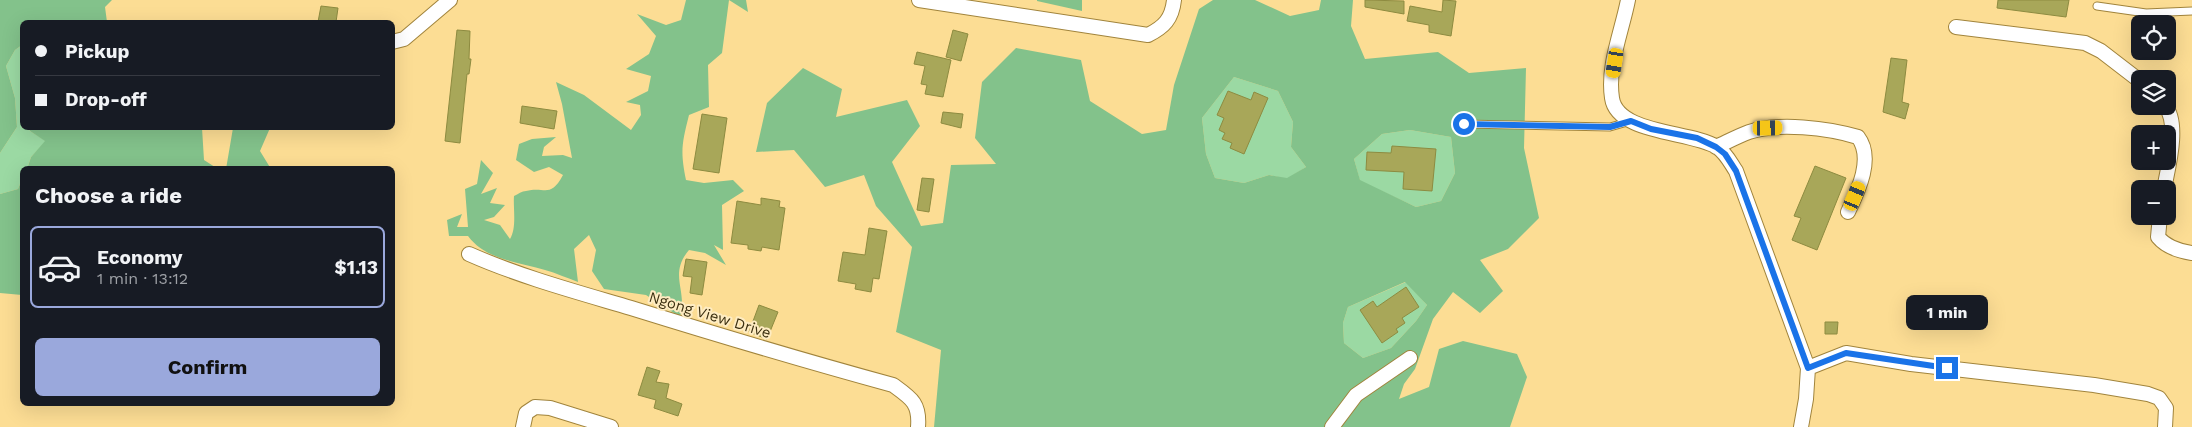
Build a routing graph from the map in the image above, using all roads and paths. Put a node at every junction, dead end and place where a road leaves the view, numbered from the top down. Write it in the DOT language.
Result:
graph roads {
  1 [pos="450,0"];
  2 [pos="919,0"];
  3 [pos="1174,0"];
  4 [pos="1628,0"];
  5 [pos="2097,6"];
  6 [pos="2192,11"];
  7 [pos="1956,27"];
  8 [pos="395,41"];
  9 [pos="2131,74"];
  10 [pos="2171,115"];
  11 [pos="1631,121"];
  12 [pos="1464,124"];
  13 [pos="1716,147"];
  14 [pos="2165,180"];
  15 [pos="1848,212"];
  16 [pos="2159,225"];
  17 [pos="2192,253"];
  18 [pos="469,254"];
  19 [pos="1410,358"];
  20 [pos="1808,368"];
  21 [pos="524,427"];
  22 [pos="611,427"];
  23 [pos="918,427"];
  24 [pos="1332,427"];
  25 [pos="1801,427"];
  26 [pos="2165,427"];
  1 -- 8 [label="street"];
  2 -- 3 [label="street"];
  4 -- 11 [label="street"];
  5 -- 6 [label="lane"];
  7 -- 9 [label="street"];
  10 -- 14 [label="street"];
  11 -- 12 [label="lane"];
  11 -- 13 [label="street"];
  13 -- 15 [label="street"];
  13 -- 20 [label="street"];
  16 -- 17 [label="street"];
  18 -- 23 [label="street, Ngong View Drive"];
  19 -- 24 [label="street"];
  20 -- 25 [label="street"];
  20 -- 26 [label="street"];
  21 -- 22 [label="street"];
}
